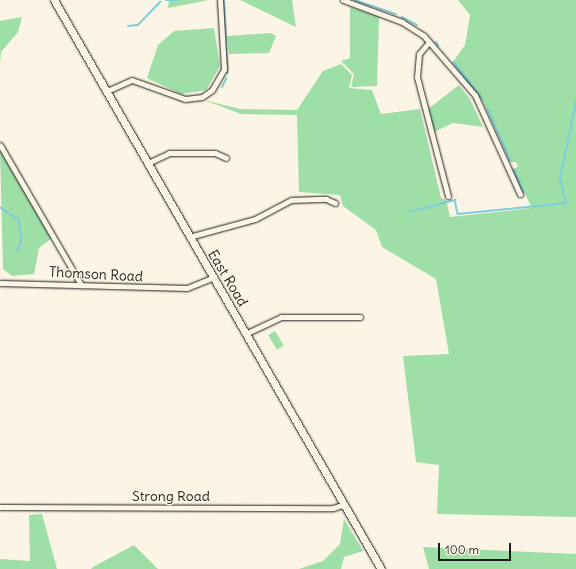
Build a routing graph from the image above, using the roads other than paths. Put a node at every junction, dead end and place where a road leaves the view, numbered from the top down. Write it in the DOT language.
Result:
graph roads {
  1 [pos="54,0"];
  2 [pos="220,0"];
  3 [pos="343,0"];
  4 [pos="428,42"];
  5 [pos="107,91"];
  6 [pos="0,145"];
  7 [pos="226,158"];
  8 [pos="148,163"];
  9 [pos="520,194"];
  10 [pos="448,196"];
  11 [pos="336,202"];
  12 [pos="189,237"];
  13 [pos="212,278"];
  14 [pos="0,283"];
  15 [pos="81,285"];
  16 [pos="360,318"];
  17 [pos="245,334"];
  18 [pos="342,505"];
  19 [pos="0,507"];
  20 [pos="381,569"];
  1 -- 5 [label="main road, East Road"];
  2 -- 5 [label="street"];
  3 -- 4 [label="street"];
  4 -- 9 [label="street"];
  4 -- 10 [label="street"];
  5 -- 8 [label="main road, East Road"];
  6 -- 15 [label="street"];
  7 -- 8 [label="street"];
  8 -- 12 [label="main road, East Road"];
  11 -- 12 [label="street"];
  12 -- 13 [label="main road, East Road"];
  13 -- 15 [label="street, Thomson Road"];
  13 -- 17 [label="main road, East Road"];
  14 -- 15 [label="street, Thomson Road"];
  16 -- 17 [label="street"];
  17 -- 18 [label="main road, East Road"];
  18 -- 19 [label="street, Strong Road"];
  18 -- 20 [label="main road, East Road"];
}
